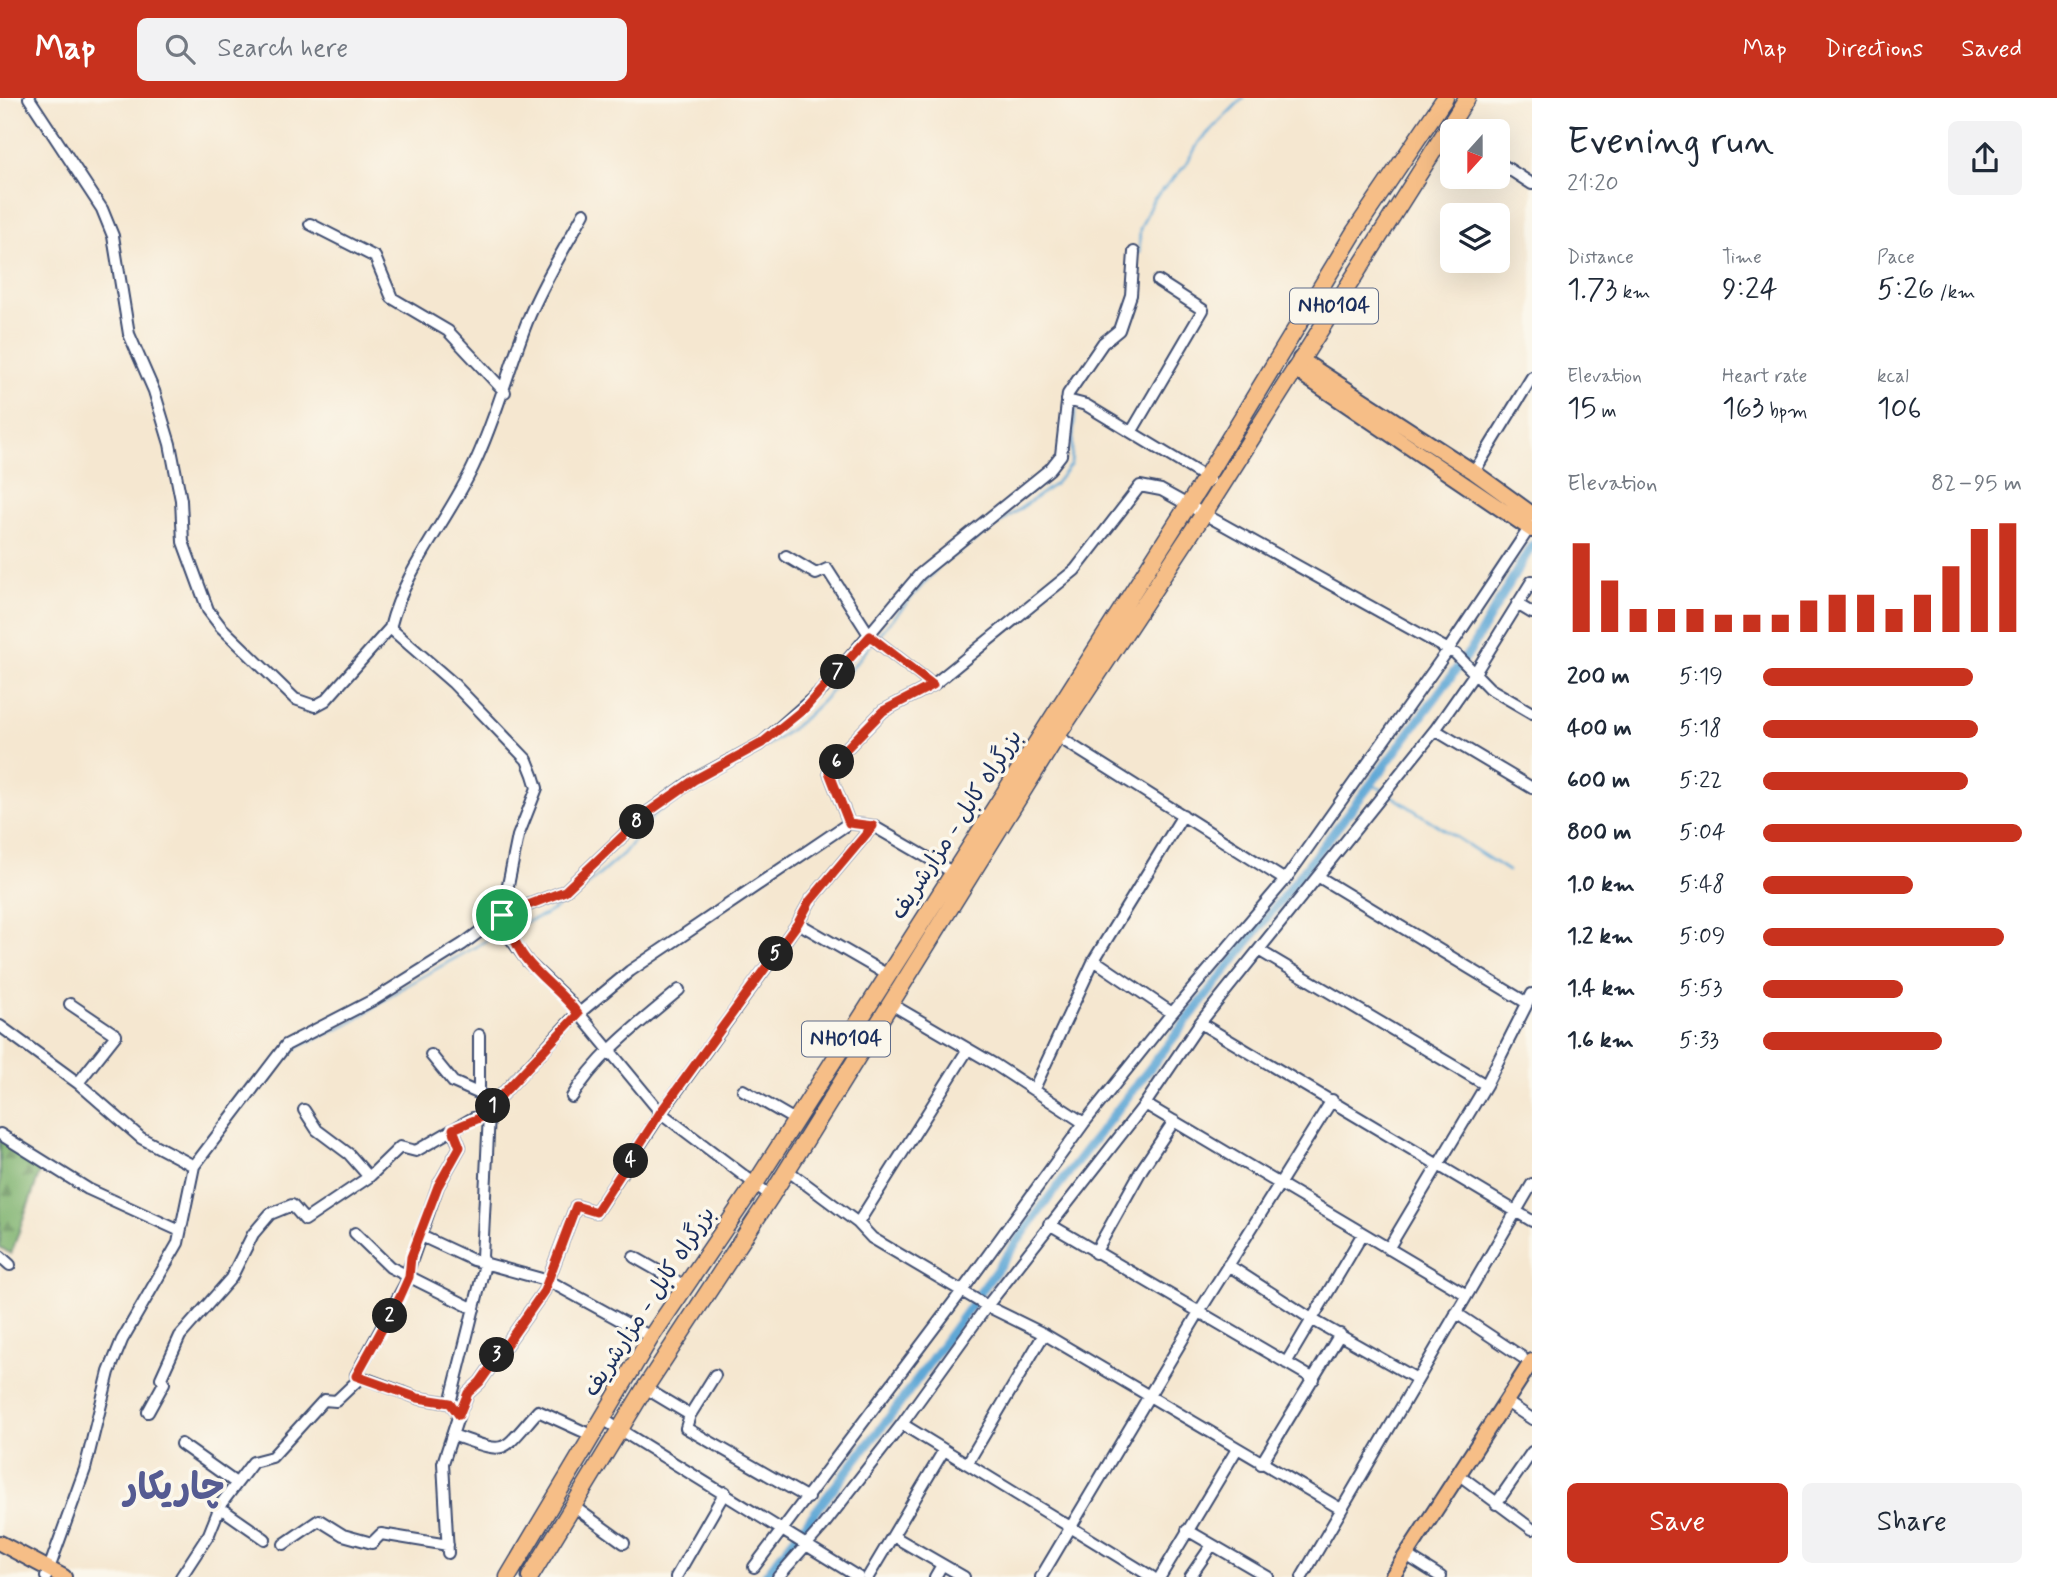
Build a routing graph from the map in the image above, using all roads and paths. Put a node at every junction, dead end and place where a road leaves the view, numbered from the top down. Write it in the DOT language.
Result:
graph roads {
  1 [pos="29,98"];
  2 [pos="1445,98"];
  3 [pos="1467,98"];
  4 [pos="1431,119"];
  5 [pos="1456,119"];
  6 [pos="1440,125"];
  7 [pos="1440,146"];
  8 [pos="1510,170"];
  9 [pos="1532,184"];
  10 [pos="584,213"];
  11 [pos="310,224"];
  12 [pos="1134,252"];
  13 [pos="1158,281"];
  14 [pos="1297,364"];
  15 [pos="1532,377"];
  16 [pos="505,391"];
  17 [pos="1066,400"];
  18 [pos="1132,431"];
  19 [pos="1474,472"];
  20 [pos="1206,477"];
  21 [pos="1220,487"];
  22 [pos="1188,503"];
  23 [pos="1203,515"];
  24 [pos="1531,524"];
  25 [pos="786,556"];
  26 [pos="1532,581"];
  27 [pos="1517,604"];
  28 [pos="1532,613"];
  29 [pos="390,628"];
  30 [pos="874,639"];
  31 [pos="1452,652"];
  32 [pos="1473,670"];
  33 [pos="933,685"];
  34 [pos="1532,713"];
  35 [pos="1435,730"];
  36 [pos="1058,736"];
  37 [pos="1532,788"];
  38 [pos="1183,815"];
  39 [pos="849,823"];
  40 [pos="873,826"];
  41 [pos="954,873"];
  42 [pos="1319,877"];
  43 [pos="1285,880"];
  44 [pos="505,920"];
  45 [pos="798,923"];
  46 [pos="1260,951"];
  47 [pos="1094,960"];
  48 [pos="888,975"];
  49 [pos="679,990"];
  50 [pos="1530,998"];
  51 [pos="891,1003"];
  52 [pos="69,1004"];
  53 [pos="1172,1013"];
  54 [pos="578,1014"];
  55 [pos="1200,1023"];
  56 [pos="2,1031"];
  57 [pos="479,1035"];
  58 [pos="609,1049"];
  59 [pos="968,1049"];
  60 [pos="431,1055"];
  61 [pos="78,1083"];
  62 [pos="1486,1085"];
  63 [pos="1034,1089"];
  64 [pos="743,1090"];
  65 [pos="479,1091"];
  66 [pos="572,1097"];
  67 [pos="1332,1100"];
  68 [pos="496,1101"];
  69 [pos="1145,1104"];
  70 [pos="304,1110"];
  71 [pos="660,1113"];
  72 [pos="489,1114"];
  73 [pos="795,1119"];
  74 [pos="1174,1121"];
  75 [pos="1084,1123"];
  76 [pos="453,1129"];
  77 [pos="0,1134"];
  78 [pos="194,1166"];
  79 [pos="1438,1166"];
  80 [pos="787,1171"];
  81 [pos="369,1177"];
  82 [pos="755,1184"];
  83 [pos="1532,1184"];
  84 [pos="1278,1185"];
  85 [pos="771,1196"];
  86 [pos="1516,1210"];
  87 [pos="1532,1221"];
  88 [pos="858,1223"];
  89 [pos="1049,1224"];
  90 [pos="178,1230"];
  91 [pos="355,1233"];
  92 [pos="419,1235"];
  93 [pos="1362,1235"];
  94 [pos="1388,1249"];
  95 [pos="1095,1253"];
  96 [pos="0,1256"];
  97 [pos="634,1257"];
  98 [pos="485,1264"];
  99 [pos="10,1265"];
  100 [pos="1228,1265"];
  101 [pos="408,1275"];
  102 [pos="549,1281"];
  103 [pos="685,1286"];
  104 [pos="1466,1295"];
  105 [pos="975,1298"];
  106 [pos="474,1309"];
  107 [pos="1199,1312"];
  108 [pos="1456,1313"];
  109 [pos="1313,1320"];
  110 [pos="1044,1334"];
  111 [pos="1340,1334"];
  112 [pos="651,1337"];
  113 [pos="1527,1359"];
  114 [pos="1286,1363"];
  115 [pos="715,1375"];
  116 [pos="356,1376"];
  117 [pos="1314,1379"];
  118 [pos="1418,1379"];
  119 [pos="645,1388"];
  120 [pos="1149,1396"];
  121 [pos="1505,1401"];
  122 [pos="450,1403"];
  123 [pos="148,1412"];
  124 [pos="459,1415"];
  125 [pos="690,1415"];
  126 [pos="601,1418"];
  127 [pos="1532,1419"];
  128 [pos="902,1424"];
  129 [pos="619,1430"];
  130 [pos="591,1434"];
  131 [pos="452,1435"];
  132 [pos="181,1444"];
  133 [pos="1237,1449"];
  134 [pos="944,1450"];
  135 [pos="1532,1452"];
  136 [pos="967,1464"];
  137 [pos="1261,1464"];
  138 [pos="1458,1474"];
  139 [pos="236,1483"];
  140 [pos="725,1492"];
  141 [pos="808,1498"];
  142 [pos="221,1504"];
  143 [pos="1496,1504"];
  144 [pos="572,1506"];
  145 [pos="1341,1509"];
  146 [pos="1071,1527"];
  147 [pos="1532,1529"];
  148 [pos="1187,1530"];
  149 [pos="893,1536"];
  150 [pos="793,1537"];
  151 [pos="265,1539"];
  152 [pos="0,1543"];
  153 [pos="624,1543"];
  154 [pos="284,1544"];
  155 [pos="1212,1545"];
  156 [pos="1406,1555"];
  157 [pos="942,1565"];
  158 [pos="754,1567"];
  159 [pos="47,1571"];
  160 [pos="64,1577"];
  161 [pos="181,1577"];
  162 [pos="508,1577"];
  163 [pos="530,1577"];
  164 [pos="676,1577"];
  165 [pos="778,1577"];
  166 [pos="858,1577"];
  167 [pos="868,1577"];
  168 [pos="936,1577"];
  169 [pos="964,1577"];
  170 [pos="1041,1577"];
  171 [pos="1152,1577"];
  172 [pos="1160,1577"];
  173 [pos="1191,1577"];
  174 [pos="1268,1577"];
  175 [pos="1301,1577"];
  176 [pos="1392,1577"];
  177 [pos="1441,1577"];
  1 -- 29 [label="street"];
  2 -- 4 [label="highway, بزرگراه کابل - مزارشریف / NH0104"];
  3 -- 5 [label="highway, بزرگراه کابل - مزارشریف / NH0104"];
  4 -- 6 [label="street"];
  4 -- 20 [label="highway, بزرگراه کابل - مزارشریف / NH0104"];
  7 -- 14 [label="highway, بزرگراه کابل - مزارشریف / NH0104"];
  8 -- 9 [label="street"];
  10 -- 16 [label="street"];
  11 -- 16 [label="street"];
  12 -- 17 [label="street"];
  13 -- 18 [label="street"];
  14 -- 19 [label="main road"];
  14 -- 21 [label="highway, بزرگراه کابل - مزارشریف / NH0104"];
  14 -- 24 [label="main road"];
  15 -- 19 [label="street"];
  16 -- 29 [label="street"];
  17 -- 18 [label="street"];
  17 -- 30 [label="street"];
  18 -- 20 [label="street"];
  19 -- 24 [label="main road"];
  20 -- 21 [label="street"];
  20 -- 22 [label="highway, بزرگراه کابل - مزارشریف / NH0104"];
  21 -- 23 [label="highway, بزرگراه کابل - مزارشریف / NH0104"];
  22 -- 23 [label="street"];
  22 -- 33 [label="street"];
  22 -- 41 [label="highway, بزرگراه کابل - مزارشریف / NH0104"];
  23 -- 31 [label="street"];
  23 -- 36 [label="highway, بزرگراه کابل - مزارشریف / NH0104"];
  24 -- 31 [label="street"];
  25 -- 30 [label="street"];
  26 -- 27 [label="street"];
  27 -- 28 [label="street"];
  27 -- 32 [label="street"];
  29 -- 44 [label="street"];
  30 -- 33 [label="street"];
  30 -- 44 [label="street"];
  31 -- 32 [label="street"];
  31 -- 43 [label="street"];
  32 -- 34 [label="street"];
  32 -- 35 [label="street"];
  33 -- 39 [label="street"];
  35 -- 37 [label="street"];
  35 -- 42 [label="street"];
  36 -- 38 [label="street"];
  36 -- 51 [label="highway, بزرگراه کابل - مزارشریف / NH0104"];
  38 -- 43 [label="street"];
  38 -- 47 [label="street"];
  39 -- 40 [label="street"];
  39 -- 54 [label="street"];
  40 -- 41 [label="street"];
  40 -- 45 [label="street"];
  41 -- 48 [label="highway, بزرگراه کابل - مزارشریف / NH0104"];
  42 -- 46 [label="street"];
  42 -- 50 [label="street"];
  43 -- 53 [label="street"];
  44 -- 54 [label="street"];
  44 -- 78 [label="street"];
  45 -- 48 [label="street"];
  45 -- 71 [label="street"];
  46 -- 55 [label="street"];
  46 -- 62 [label="street"];
  47 -- 53 [label="street"];
  47 -- 63 [label="street"];
  48 -- 73 [label="highway, بزرگراه کابل - مزارشریف / NH0104"];
  49 -- 58 [label="street"];
  50 -- 62 [label="street"];
  51 -- 59 [label="street"];
  51 -- 80 [label="highway, بزرگراه کابل - مزارشریف / NH0104"];
  52 -- 61 [label="street"];
  53 -- 75 [label="street"];
  54 -- 58 [label="street"];
  54 -- 68 [label="street"];
  55 -- 67 [label="street"];
  55 -- 69 [label="street"];
  56 -- 61 [label="street"];
  57 -- 65 [label="street"];
  58 -- 66 [label="street"];
  58 -- 71 [label="street"];
  59 -- 63 [label="street"];
  59 -- 88 [label="street"];
  60 -- 65 [label="street"];
  61 -- 78 [label="street"];
  62 -- 79 [label="street"];
  63 -- 75 [label="street"];
  64 -- 73 [label="street"];
  65 -- 68 [label="street"];
  67 -- 79 [label="street"];
  67 -- 84 [label="street"];
  68 -- 72 [label="street"];
  69 -- 74 [label="street"];
  69 -- 89 [label="street"];
  70 -- 81 [label="street"];
  71 -- 82 [label="street"];
  71 -- 102 [label="street"];
  72 -- 76 [label="street"];
  72 -- 98 [label="street"];
  73 -- 82 [label="highway, بزرگراه کابل - مزارشریف / NH0104"];
  74 -- 84 [label="street"];
  74 -- 95 [label="street"];
  75 -- 105 [label="street"];
  76 -- 81 [label="street"];
  76 -- 92 [label="street"];
  77 -- 90 [label="street"];
  78 -- 90 [label="street"];
  79 -- 86 [label="street"];
  79 -- 94 [label="street"];
  80 -- 85 [label="highway, بزرگراه کابل - مزارشریف / NH0104"];
  80 -- 88 [label="street"];
  81 -- 123 [label="street"];
  82 -- 85 [label="street"];
  82 -- 103 [label="highway, بزرگراه کابل - مزارشریف / NH0104"];
  83 -- 86 [label="street"];
  84 -- 93 [label="street"];
  84 -- 100 [label="street"];
  85 -- 119 [label="highway, بزرگراه کابل - مزارشریف / NH0104"];
  86 -- 87 [label="street"];
  86 -- 104 [label="street"];
  88 -- 105 [label="street"];
  89 -- 95 [label="street"];
  89 -- 105 [label="street"];
  90 -- 159 [label="street"];
  91 -- 101 [label="street"];
  92 -- 98 [label="street"];
  92 -- 101 [label="street"];
  93 -- 94 [label="street"];
  93 -- 109 [label="street"];
  94 -- 104 [label="street"];
  95 -- 107 [label="street"];
  96 -- 99 [label="street"];
  97 -- 103 [label="street"];
  98 -- 102 [label="street"];
  98 -- 106 [label="street"];
  100 -- 107 [label="street"];
  100 -- 109 [label="street"];
  101 -- 106 [label="street"];
  101 -- 116 [label="street"];
  102 -- 112 [label="street"];
  102 -- 124 [label="street"];
  103 -- 112 [label="highway, بزرگراه کابل - مزارشریف / NH0104"];
  104 -- 108 [label="street"];
  105 -- 110 [label="street"];
  105 -- 128 [label="street"];
  105 -- 141 [label="street"];
  106 -- 122 [label="street"];
  107 -- 114 [label="street"];
  107 -- 120 [label="street"];
  108 -- 113 [label="street"];
  108 -- 118 [label="street"];
  109 -- 111 [label="street"];
  109 -- 114 [label="street"];
  110 -- 120 [label="street"];
  110 -- 136 [label="street"];
  111 -- 117 [label="street"];
  111 -- 118 [label="street"];
  112 -- 126 [label="highway, بزرگراه کابل - مزارشریف / NH0104"];
  113 -- 121 [label="main road"];
  114 -- 117 [label="street"];
  115 -- 125 [label="street"];
  116 -- 122 [label="street"];
  116 -- 139 [label="street"];
  117 -- 137 [label="street"];
  118 -- 145 [label="street"];
  119 -- 125 [label="street"];
  119 -- 129 [label="highway, بزرگراه کابل - مزارشریف / NH0104"];
  120 -- 133 [label="street"];
  120 -- 146 [label="street"];
  121 -- 127 [label="street"];
  121 -- 138 [label="main road"];
  122 -- 124 [label="street"];
  124 -- 131 [label="street"];
  125 -- 141 [label="street"];
  126 -- 129 [label="street"];
  126 -- 130 [label="highway, بزرگراه کابل - مزارشریف / NH0104"];
  128 -- 134 [label="street"];
  128 -- 150 [label="street"];
  129 -- 140 [label="street"];
  129 -- 144 [label="highway, بزرگراه کابل - مزارشریف / NH0104"];
  130 -- 131 [label="street"];
  130 -- 162 [label="highway, بزرگراه کابل - مزارشریف / NH0104"];
  131 -- 154 [label="street"];
  132 -- 139 [label="street"];
  133 -- 137 [label="street"];
  133 -- 148 [label="street"];
  134 -- 136 [label="street"];
  134 -- 149 [label="street"];
  135 -- 143 [label="street"];
  136 -- 146 [label="street"];
  137 -- 145 [label="street"];
  138 -- 143 [label="street"];
  138 -- 156 [label="main road"];
  139 -- 142 [label="street"];
  140 -- 150 [label="street"];
  140 -- 164 [label="street"];
  141 -- 150 [label="street"];
  142 -- 151 [label="street"];
  142 -- 161 [label="street"];
  143 -- 147 [label="street"];
  144 -- 153 [label="street"];
  144 -- 163 [label="highway, بزرگراه کابل - مزارشریف / NH0104"];
  145 -- 175 [label="street"];
  146 -- 170 [label="street"];
  146 -- 171 [label="street"];
  148 -- 155 [label="street"];
  148 -- 172 [label="street"];
  149 -- 157 [label="street"];
  149 -- 167 [label="street"];
  150 -- 158 [label="street"];
  150 -- 165 [label="street"];
  150 -- 166 [label="street"];
  152 -- 159 [label="main road"];
  155 -- 173 [label="street"];
  155 -- 174 [label="street"];
  156 -- 176 [label="main road"];
  156 -- 177 [label="street"];
  157 -- 168 [label="street"];
  157 -- 169 [label="street"];
  159 -- 160 [label="main road"];
}
